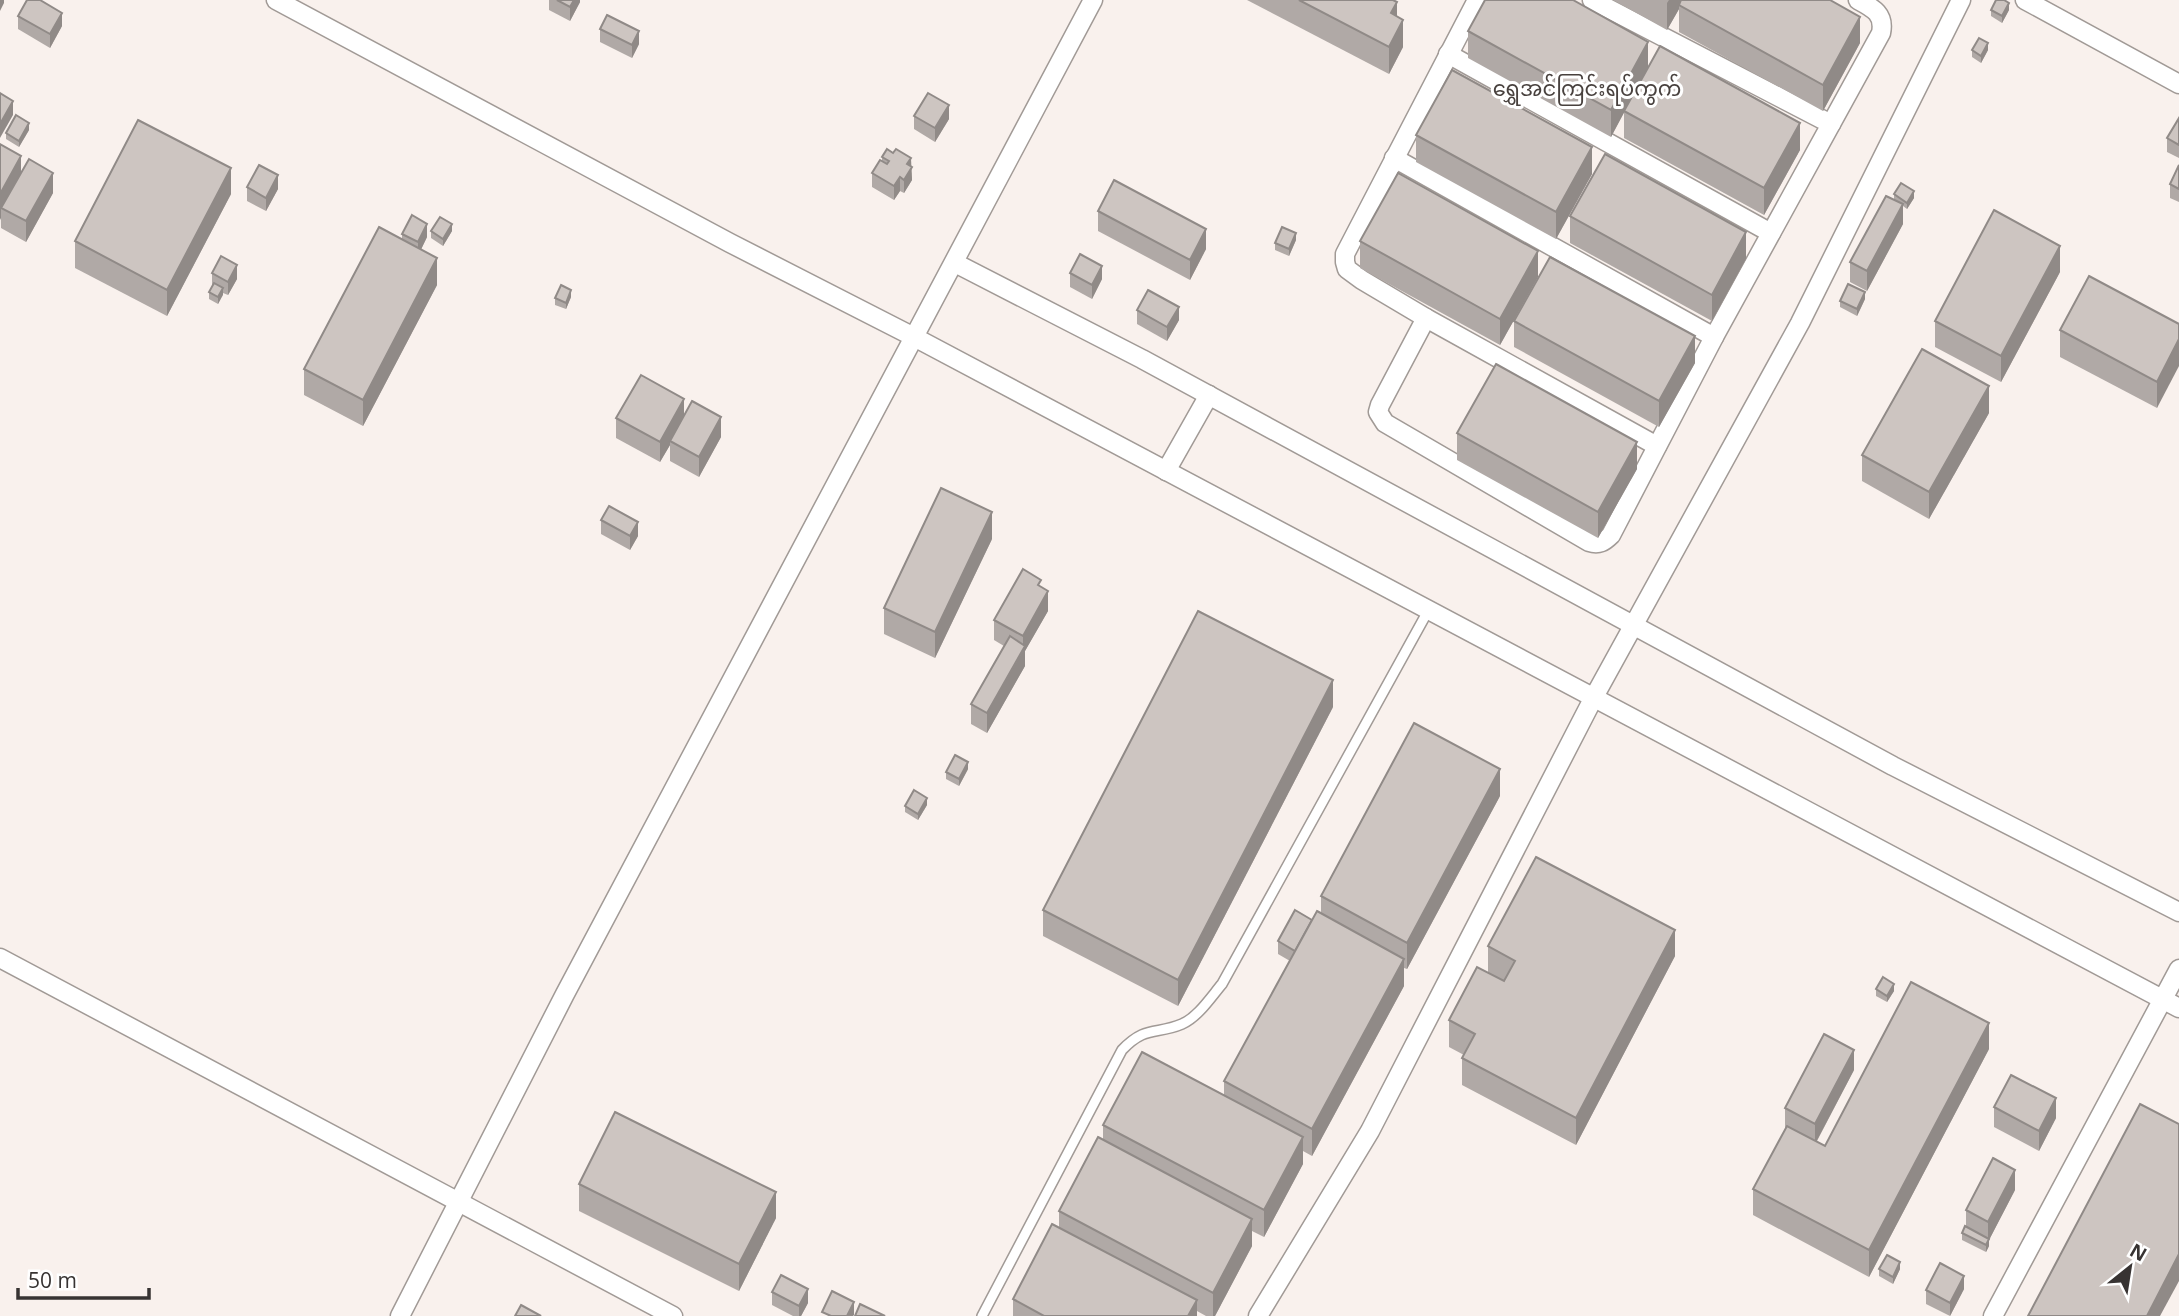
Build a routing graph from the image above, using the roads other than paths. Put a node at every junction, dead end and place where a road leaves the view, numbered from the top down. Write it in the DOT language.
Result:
graph roads {
  1 [pos="276,0"];
  2 [pos="1093,0"];
  3 [pos="1477,0"];
  4 [pos="1592,0"];
  5 [pos="1858,0"];
  6 [pos="1961,0"];
  7 [pos="2025,0"];
  8 [pos="1448,54"];
  9 [pos="2179,84"];
  10 [pos="1831,124"];
  11 [pos="1394,158"];
  12 [pos="1771,233"];
  13 [pos="955,262"];
  14 [pos="1426,318"];
  15 [pos="914,337"];
  16 [pos="1714,337"];
  17 [pos="1209,395"];
  18 [pos="1657,446"];
  19 [pos="1166,471"];
  20 [pos="1428,611"];
  21 [pos="1634,625"];
  22 [pos="1594,697"];
  23 [pos="2179,912"];
  24 [pos="0,958"];
  25 [pos="2179,969"];
  26 [pos="2171,1004"];
  27 [pos="458,1202"];
  28 [pos="400,1316"];
  29 [pos="673,1316"];
  30 [pos="982,1316"];
  31 [pos="1258,1316"];
  32 [pos="1993,1316"];
  1 -- 15 [label="street"];
  2 -- 13 [label="street"];
  3 -- 8 [label="street"];
  4 -- 10 [label="street"];
  5 -- 10 [label="street"];
  6 -- 21 [label="street"];
  7 -- 9 [label="street"];
  8 -- 11 [label="street"];
  8 -- 12 [label="street"];
  10 -- 12 [label="street"];
  11 -- 14 [label="street"];
  11 -- 16 [label="street"];
  12 -- 16 [label="street"];
  13 -- 15 [label="street"];
  13 -- 17 [label="street"];
  14 -- 18 [label="street"];
  14 -- 18 [label="street"];
  15 -- 19 [label="street"];
  15 -- 27 [label="street"];
  16 -- 18 [label="street"];
  17 -- 19 [label="street"];
  17 -- 21 [label="street"];
  19 -- 20 [label="street"];
  20 -- 22 [label="street"];
  20 -- 30 [label="lane"];
  21 -- 22 [label="street"];
  21 -- 23 [label="street"];
  22 -- 26 [label="street"];
  22 -- 31 [label="street"];
  24 -- 27 [label="street"];
  25 -- 26 [label="street"];
  26 -- 32 [label="street"];
  27 -- 28 [label="street"];
  27 -- 29 [label="street"];
}
